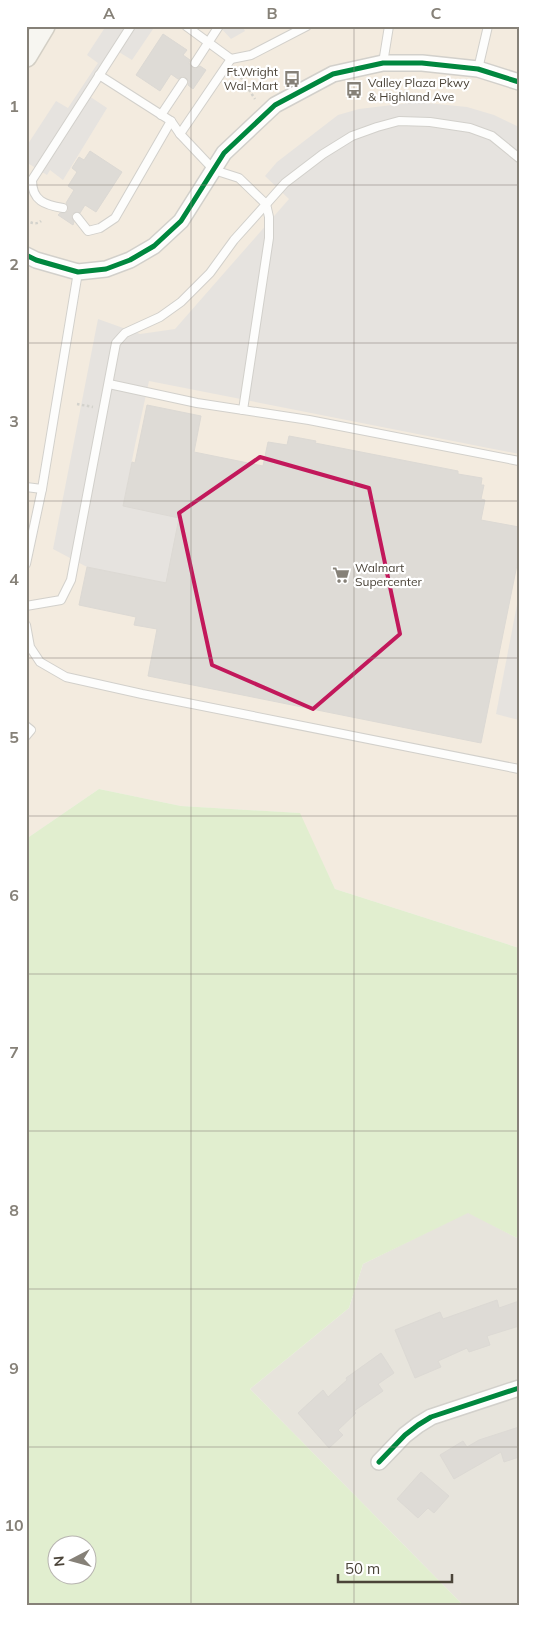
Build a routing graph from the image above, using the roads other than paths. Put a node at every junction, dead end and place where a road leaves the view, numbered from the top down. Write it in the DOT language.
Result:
graph roads {
  1 [pos="44,26"];
  2 [pos="131,26"];
  3 [pos="186,26"];
  4 [pos="219,26"];
  5 [pos="307,26"];
  6 [pos="389,26"];
  7 [pos="488,26"];
  8 [pos="209,42"];
  9 [pos="26,56"];
  10 [pos="231,59"];
  11 [pos="195,63"];
  12 [pos="383,64"];
  13 [pos="478,69"];
  14 [pos="99,75"];
  15 [pos="183,82"];
  16 [pos="519,82"];
  17 [pos="161,114"];
  18 [pos="171,121"];
  19 [pos="180,134"];
  20 [pos="519,158"];
  21 [pos="214,170"];
  22 [pos="266,204"];
  23 [pos="63,208"];
  24 [pos="78,217"];
  25 [pos="26,255"];
  26 [pos="78,272"];
  27 [pos="109,384"];
  28 [pos="244,410"];
  29 [pos="519,461"];
  30 [pos="26,488"];
  31 [pos="42,489"];
  32 [pos="34,530"];
  33 [pos="26,538"];
  34 [pos="26,564"];
  35 [pos="26,606"];
  36 [pos="26,625"];
  37 [pos="26,726"];
  38 [pos="26,736"];
  39 [pos="519,769"];
  40 [pos="519,1388"];
  41 [pos="379,1462"];
  1 -- 9 [label="main road"];
  2 -- 14 [label="lane"];
  3 -- 8 [label="lane"];
  4 -- 8 [label="lane"];
  5 -- 10 [label="lane"];
  6 -- 12 [label="lane"];
  7 -- 13 [label="lane"];
  8 -- 10 [label="lane"];
  8 -- 11 [label="lane"];
  10 -- 19 [label="lane"];
  12 -- 13 [label="street"];
  12 -- 21 [label="street"];
  13 -- 16 [label="street"];
  14 -- 17 [label="lane"];
  14 -- 23 [label="lane"];
  15 -- 17 [label="lane"];
  17 -- 18 [label="lane"];
  18 -- 19 [label="lane"];
  18 -- 24 [label="lane"];
  19 -- 21 [label="lane"];
  20 -- 22 [label="lane"];
  21 -- 22 [label="lane"];
  21 -- 26 [label="street"];
  22 -- 27 [label="lane"];
  22 -- 28 [label="lane"];
  25 -- 26 [label="street"];
  26 -- 31 [label="lane"];
  27 -- 28 [label="lane"];
  27 -- 35 [label="lane"];
  28 -- 29 [label="lane"];
  30 -- 31 [label="lane"];
  31 -- 32 [label="lane"];
  32 -- 33 [label="lane"];
  32 -- 34 [label="lane"];
  36 -- 39 [label="lane"];
  37 -- 38 [label="lane"];
  40 -- 41 [label="street"];
}
